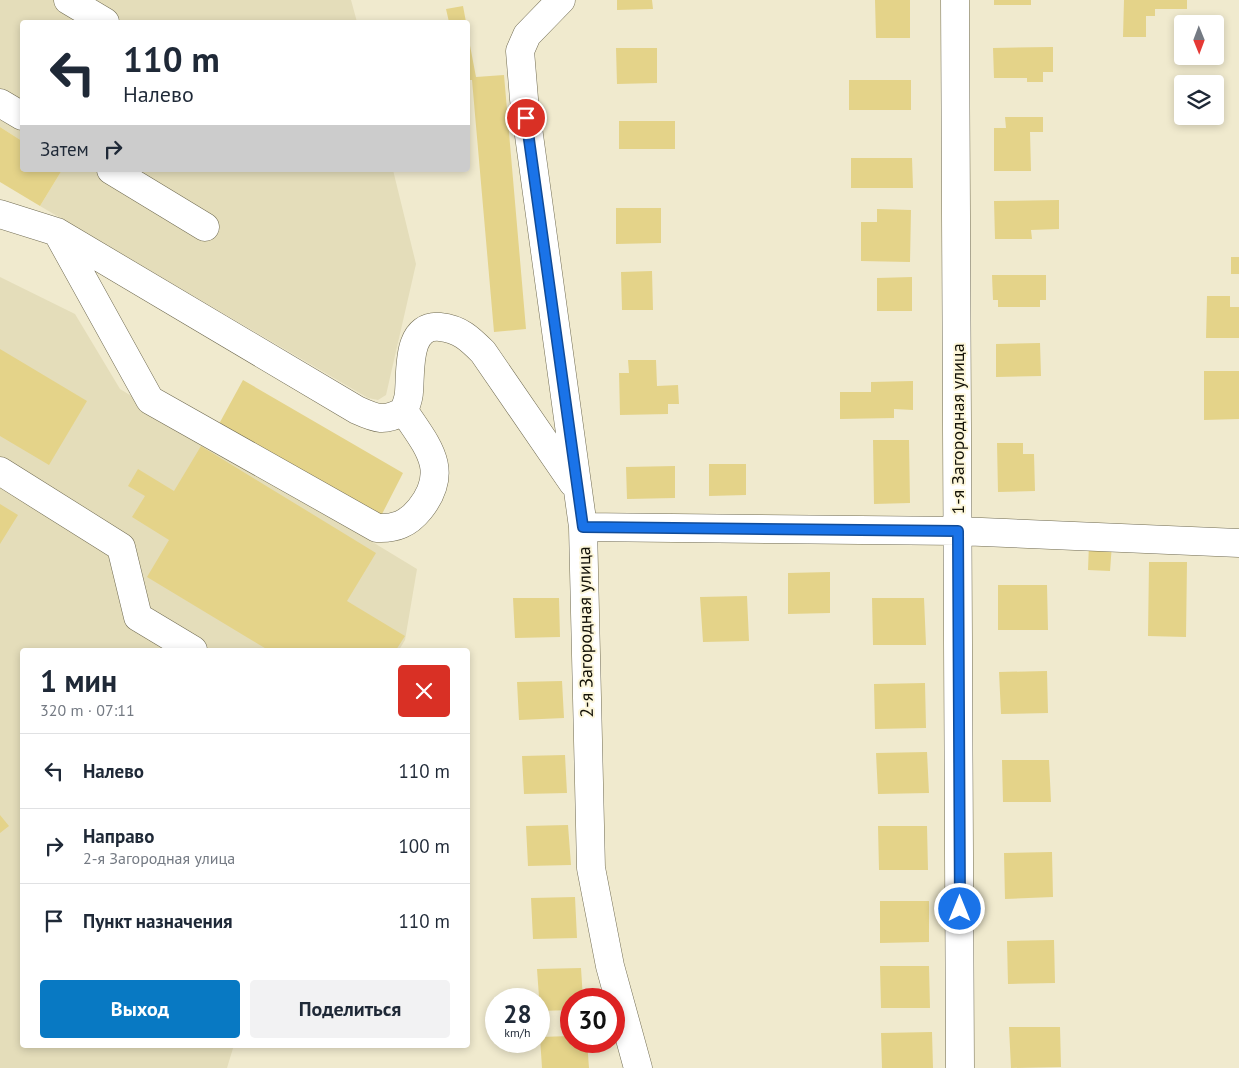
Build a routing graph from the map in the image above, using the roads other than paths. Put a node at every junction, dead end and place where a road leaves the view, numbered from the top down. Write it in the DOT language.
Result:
graph roads {
  1 [pos="68,0"];
  2 [pos="561,0"];
  3 [pos="955,0"];
  4 [pos="102,20"];
  5 [pos="0,103"];
  6 [pos="20,115"];
  7 [pos="114,172"];
  8 [pos="0,214"];
  9 [pos="205,227"];
  10 [pos="57,232"];
  11 [pos="404,411"];
  12 [pos="0,471"];
  13 [pos="576,486"];
  14 [pos="583,527"];
  15 [pos="958,531"];
  16 [pos="1239,543"];
  17 [pos="189,648"];
  18 [pos="638,1068"];
  19 [pos="960,1068"];
  1 -- 4 [label="street"];
  2 -- 13 [label="street, 2-я Загородная улица"];
  3 -- 15 [label="street, 1-я Загородная улица"];
  5 -- 6 [label="street"];
  7 -- 9 [label="street"];
  8 -- 10 [label="street"];
  10 -- 11 [label="street"];
  10 -- 11 [label="street"];
  11 -- 13 [label="street"];
  12 -- 17 [label="street"];
  13 -- 14 [label="street, 2-я Загородная улица"];
  14 -- 15 [label="street"];
  14 -- 18 [label="street, 2-я Загородная улица"];
  15 -- 16 [label="street"];
  15 -- 19 [label="street, 1-я Загородная улица"];
}
